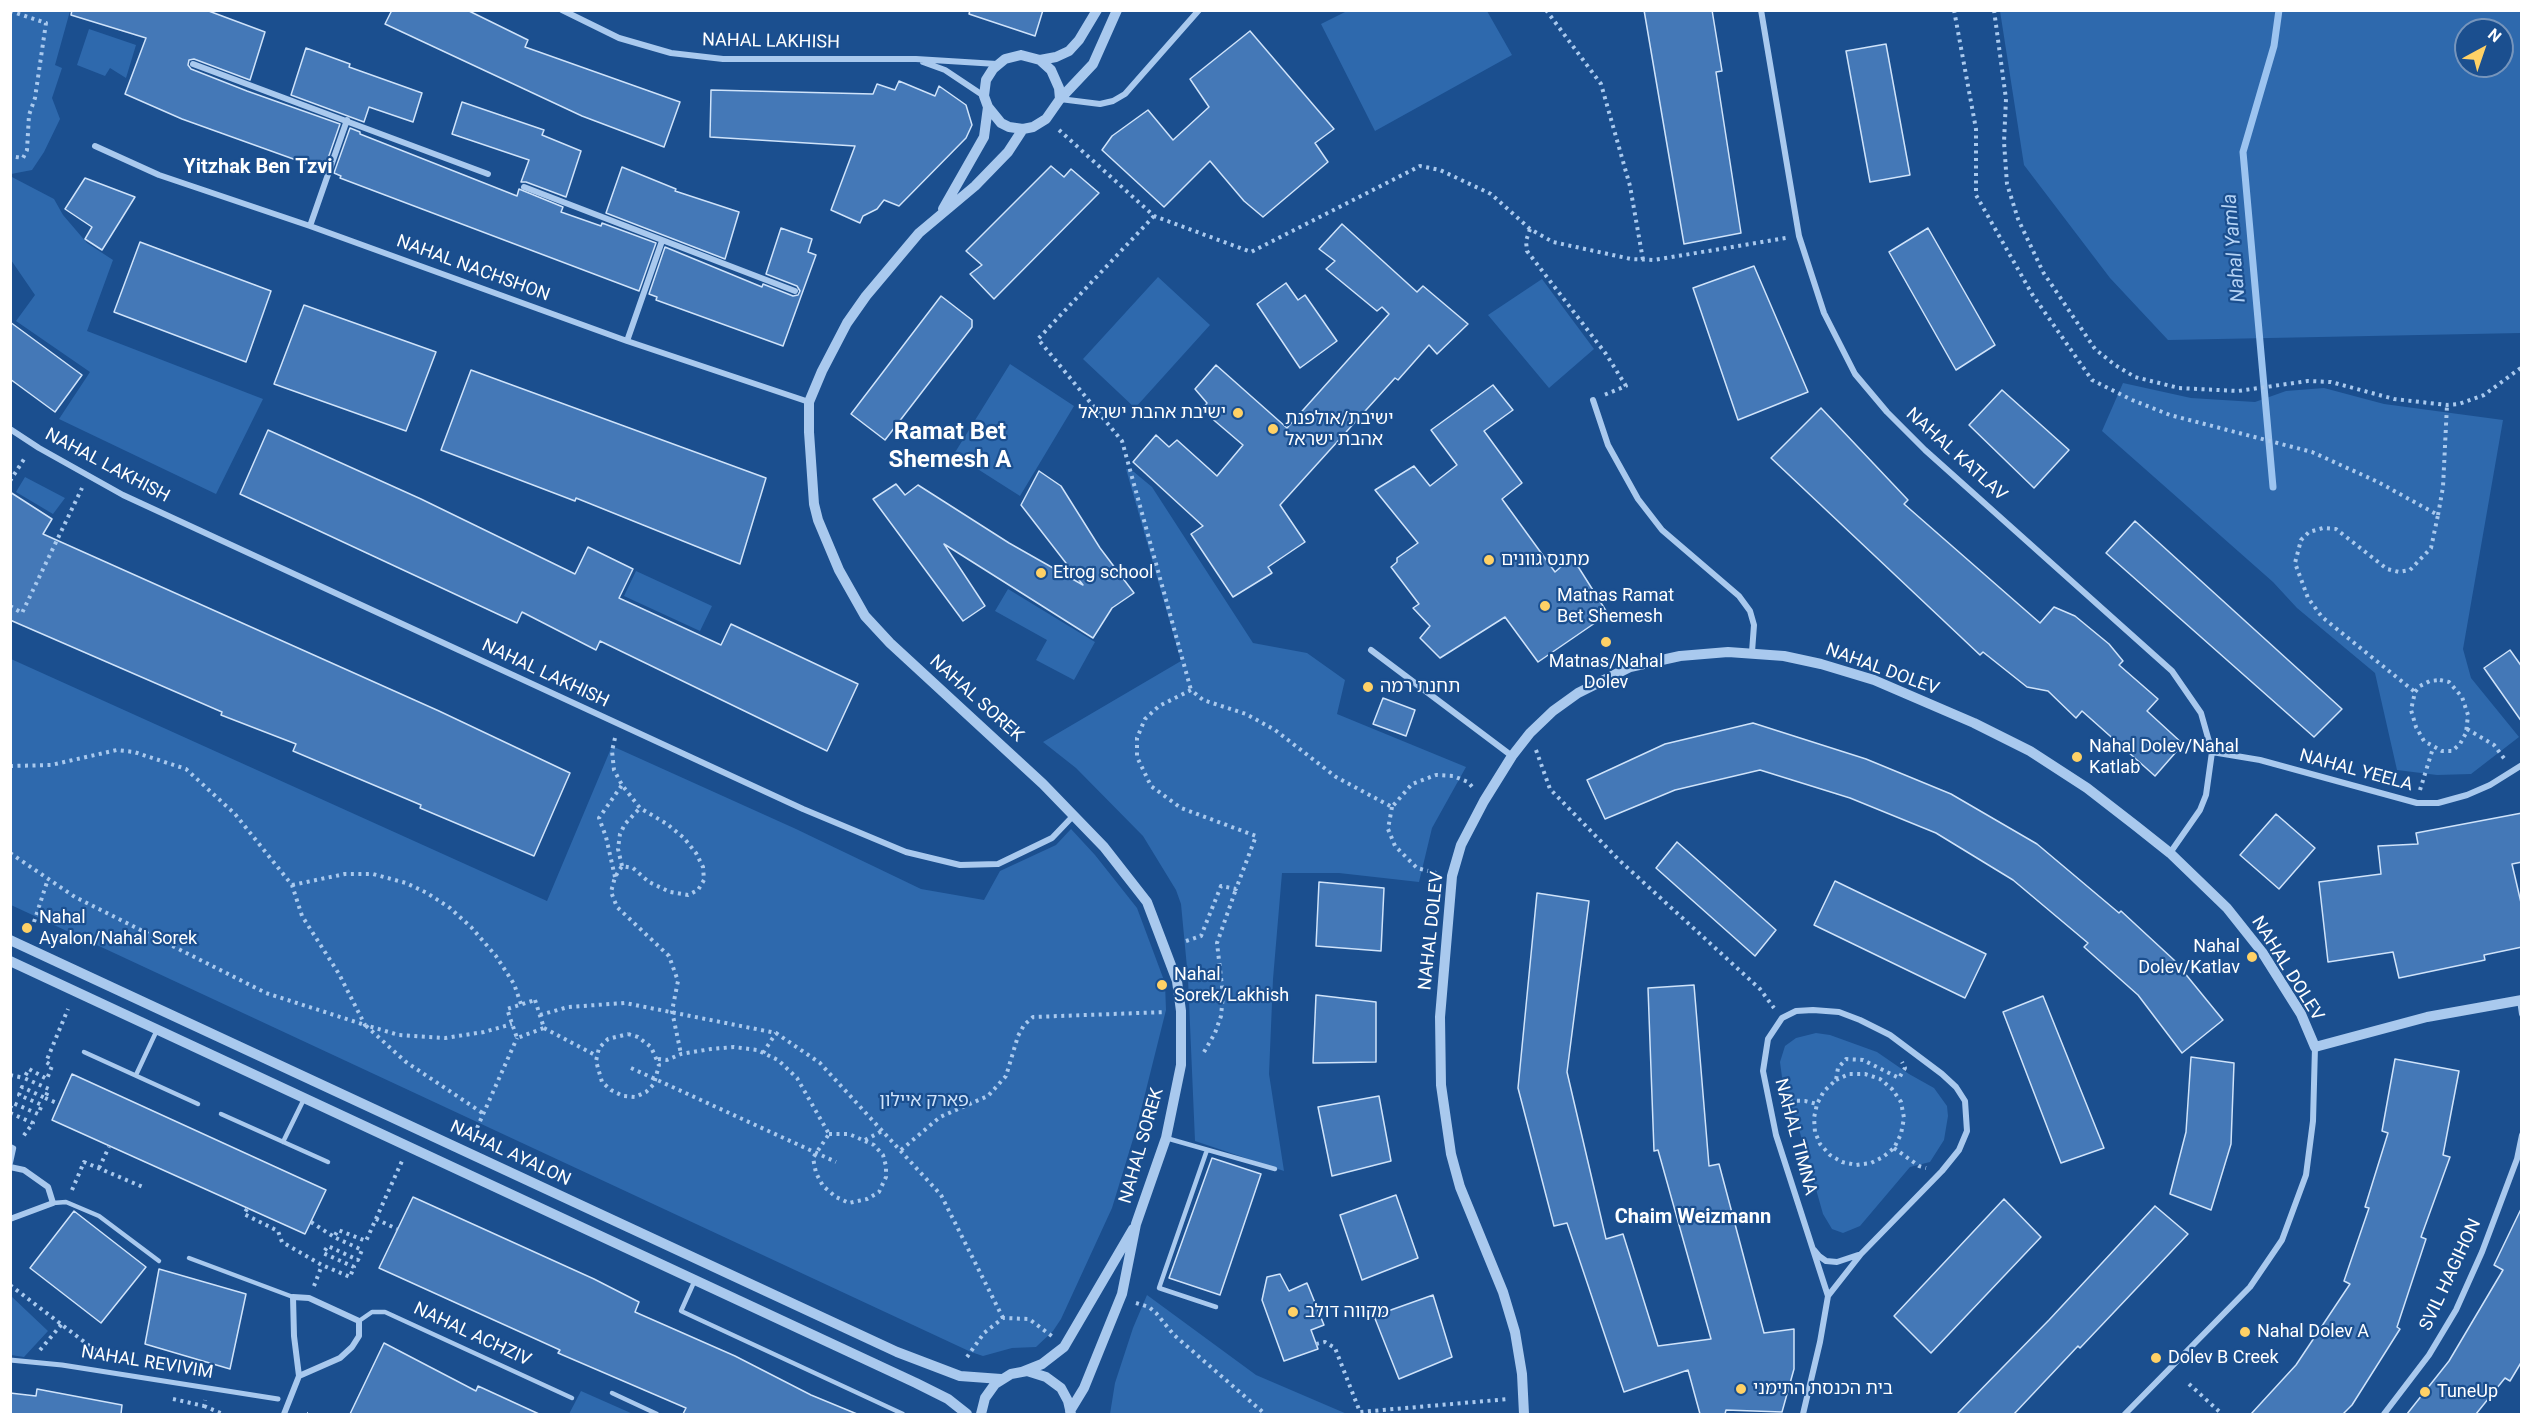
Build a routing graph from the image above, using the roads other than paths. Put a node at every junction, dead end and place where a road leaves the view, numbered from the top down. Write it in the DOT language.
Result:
graph roads {
  1 [pos="562,10"];
  2 [pos="1097,10"];
  3 [pos="1117,10"];
  4 [pos="1199,10"];
  5 [pos="1761,10"];
  6 [pos="916,59"];
  7 [pos="1040,60"];
  8 [pos="193,64"];
  9 [pos="997,64"];
  10 [pos="984,96"];
  11 [pos="1060,99"];
  12 [pos="988,107"];
  13 [pos="347,120"];
  14 [pos="1023,129"];
  15 [pos="95,146"];
  16 [pos="488,174"];
  17 [pos="524,187"];
  18 [pos="942,212"];
  19 [pos="310,226"];
  20 [pos="662,241"];
  21 [pos="795,291"];
  22 [pos="627,340"];
  23 [pos="1593,400"];
  24 [pos="809,402"];
  25 [pos="10,429"];
  26 [pos="1371,650"];
  27 [pos="1752,652"];
  28 [pos="2211,752"];
  29 [pos="1512,756"];
  30 [pos="2522,765"];
  31 [pos="1074,815"];
  32 [pos="2170,853"];
  33 [pos="10,940"];
  34 [pos="10,962"];
  35 [pos="2521,1000"];
  36 [pos="2522,1014"];
  37 [pos="158,1030"];
  38 [pos="2315,1047"];
  39 [pos="84,1052"];
  40 [pos="136,1076"];
  41 [pos="304,1098"];
  42 [pos="198,1104"];
  43 [pos="221,1114"];
  44 [pos="2522,1135"];
  45 [pos="1166,1138"];
  46 [pos="283,1142"];
  47 [pos="10,1146"];
  48 [pos="1207,1150"];
  49 [pos="328,1162"];
  50 [pos="10,1166"];
  51 [pos="1275,1170"];
  52 [pos="53,1203"];
  53 [pos="10,1219"];
  54 [pos="1136,1224"];
  55 [pos="1810,1244"];
  56 [pos="1861,1254"];
  57 [pos="189,1258"];
  58 [pos="159,1261"];
  59 [pos="696,1280"];
  60 [pos="1828,1296"];
  61 [pos="293,1297"];
  62 [pos="1216,1307"];
  63 [pos="359,1321"];
  64 [pos="10,1360"];
  65 [pos="1022,1372"];
  66 [pos="299,1376"];
  67 [pos="1001,1379"];
  68 [pos="612,1393"];
  69 [pos="572,1398"];
  70 [pos="278,1399"];
  71 [pos="1071,1413"];
  72 [pos="284,1414"];
  73 [pos="657,1414"];
  74 [pos="903,1414"];
  75 [pos="967,1414"];
  76 [pos="981,1414"];
  77 [pos="1524,1414"];
  78 [pos="1803,1414"];
  79 [pos="2126,1414"];
  80 [pos="2384,1414"];
  1 -- 6 [label="street, NAHAL LAKHISH"];
  2 -- 7 [label="street"];
  3 -- 11 [label="street"];
  4 -- 11 [label="street"];
  5 -- 28 [label="street, NAHAL KATLAV"];
  6 -- 9 [label="street, NAHAL LAKHISH"];
  6 -- 10 [label="street, NAHAL LAKHISH"];
  7 -- 9 [label="street"];
  7 -- 11 [label="street"];
  8 -- 13 [label="street"];
  9 -- 10 [label="street"];
  10 -- 12 [label="street"];
  11 -- 14 [label="street"];
  12 -- 14 [label="street"];
  12 -- 18 [label="street, NAHAL SOREK"];
  13 -- 16 [label="street"];
  13 -- 19 [label="street"];
  14 -- 18 [label="street, NAHAL SOREK"];
  15 -- 19 [label="street, NAHAL NACHSHON"];
  17 -- 20 [label="street"];
  18 -- 24 [label="street, NAHAL SOREK"];
  19 -- 22 [label="street, NAHAL NACHSHON"];
  20 -- 21 [label="street"];
  20 -- 22 [label="street"];
  22 -- 24 [label="street, NAHAL NACHSHON"];
  23 -- 27 [label="street"];
  24 -- 31 [label="street, NAHAL SOREK"];
  25 -- 31 [label="street, NAHAL LAKHISH"];
  26 -- 29 [label="street"];
  27 -- 29 [label="street, NAHAL DOLEV"];
  27 -- 32 [label="street, NAHAL DOLEV"];
  28 -- 30 [label="street, NAHAL YEELA"];
  28 -- 32 [label="street, NAHAL KATLAV"];
  29 -- 77 [label="street, NAHAL DOLEV"];
  31 -- 45 [label="street, NAHAL SOREK"];
  32 -- 38 [label="street, NAHAL DOLEV"];
  33 -- 67 [label="street, NAHAL AYALON"];
  34 -- 37 [label="street, NAHAL AYALON"];
  35 -- 36 [label="street"];
  35 -- 38 [label="street, NAHAL DOLEV"];
  37 -- 40 [label="lane"];
  37 -- 41 [label="street, NAHAL AYALON"];
  38 -- 79 [label="street, NAHAL DOLEV"];
  39 -- 40 [label="lane"];
  40 -- 42 [label="lane"];
  41 -- 46 [label="lane"];
  41 -- 59 [label="street, NAHAL AYALON"];
  43 -- 46 [label="lane"];
  44 -- 80 [label="street, SVIL HAGIHON"];
  45 -- 48 [label="lane"];
  45 -- 54 [label="street, NAHAL SOREK"];
  46 -- 49 [label="lane"];
  47 -- 50 [label="lane"];
  48 -- 51 [label="lane"];
  48 -- 62 [label="lane"];
  50 -- 52 [label="street"];
  52 -- 53 [label="street"];
  52 -- 58 [label="lane"];
  54 -- 65 [label="street, NAHAL SOREK"];
  54 -- 71 [label="street, NAHAL SOREK"];
  55 -- 56 [label="street"];
  55 -- 56 [label="street, NAHAL TIMNA"];
  55 -- 60 [label="street, NAHAL TIMNA"];
  56 -- 60 [label="street, NAHAL TIMNA"];
  57 -- 61 [label="lane"];
  59 -- 74 [label="lane"];
  59 -- 75 [label="street, NAHAL AYALON"];
  60 -- 78 [label="street, NAHAL TIMNA"];
  61 -- 63 [label="street"];
  61 -- 66 [label="street"];
  63 -- 66 [label="street"];
  63 -- 69 [label="lane, NAHAL ACHZIV"];
  64 -- 70 [label="street, NAHAL REVIVIM"];
  65 -- 67 [label="street, NAHAL SOREK"];
  65 -- 71 [label="street"];
  66 -- 72 [label="street"];
  67 -- 76 [label="street"];
  68 -- 73 [label="lane"];
}
